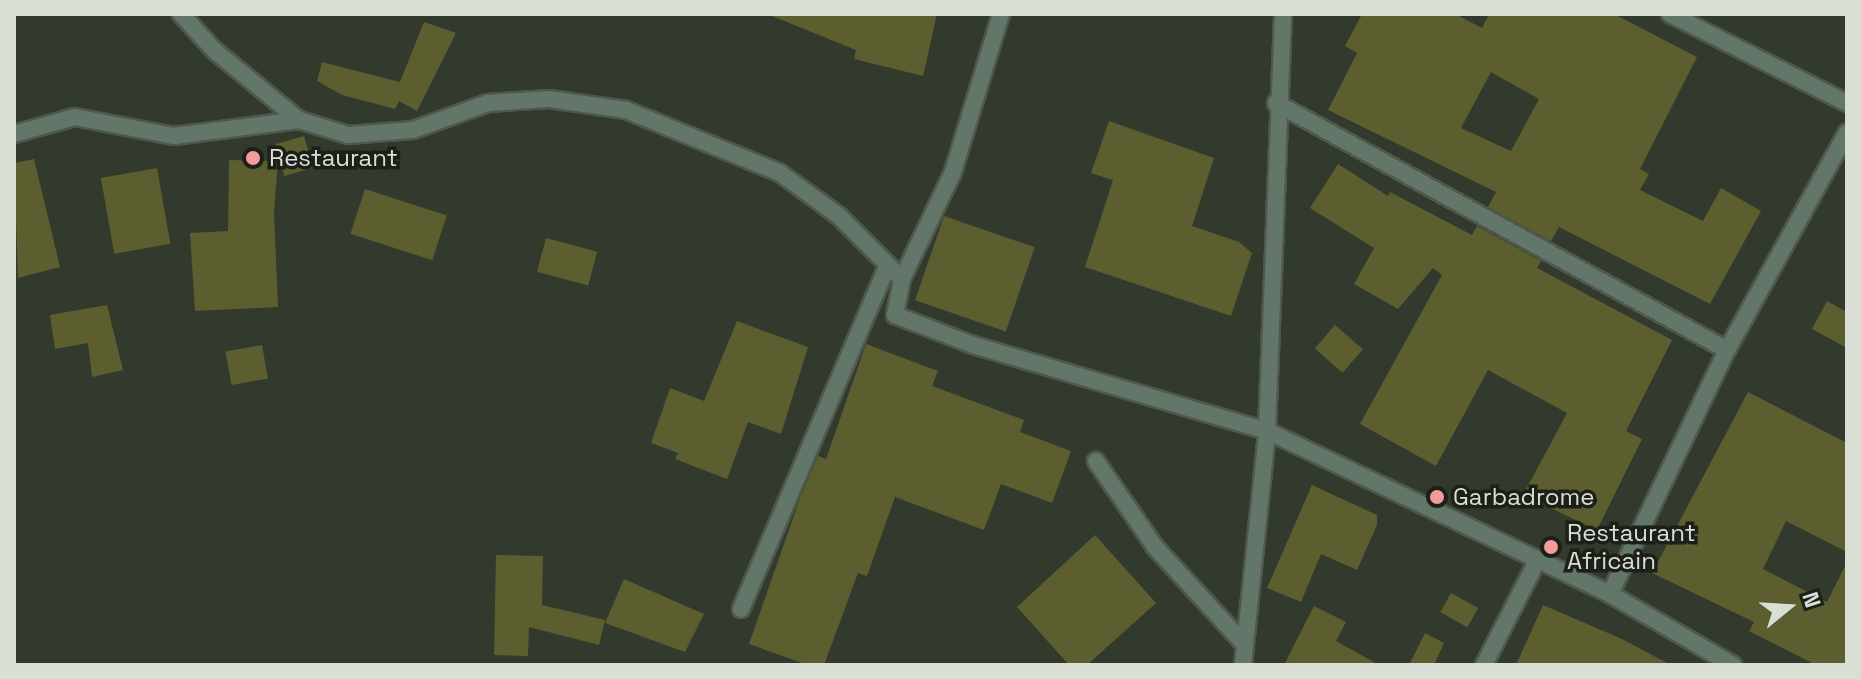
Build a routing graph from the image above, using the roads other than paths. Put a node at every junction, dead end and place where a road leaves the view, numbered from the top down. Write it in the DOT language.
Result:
graph roads {
  1 [pos="181,14"];
  2 [pos="1001,14"];
  3 [pos="1283,14"];
  4 [pos="1670,14"];
  5 [pos="1276,103"];
  6 [pos="1847,103"];
  7 [pos="299,120"];
  8 [pos="1847,133"];
  9 [pos="14,134"];
  10 [pos="887,267"];
  11 [pos="902,279"];
  12 [pos="1727,350"];
  13 [pos="1267,431"];
  14 [pos="1096,461"];
  15 [pos="1537,561"];
  16 [pos="1610,594"];
  17 [pos="741,609"];
  18 [pos="1245,645"];
  19 [pos="1714,661"];
  20 [pos="1243,665"];
  21 [pos="1484,665"];
  22 [pos="1733,665"];
  1 -- 7 [label="street"];
  2 -- 11 [label="street"];
  3 -- 5 [label="street"];
  4 -- 6 [label="street"];
  5 -- 12 [label="street"];
  5 -- 13 [label="street"];
  7 -- 9 [label="street"];
  7 -- 10 [label="street"];
  8 -- 12 [label="street"];
  10 -- 11 [label="street"];
  10 -- 17 [label="street"];
  11 -- 13 [label="street"];
  12 -- 16 [label="street"];
  13 -- 15 [label="street"];
  13 -- 18 [label="street"];
  14 -- 18 [label="street"];
  15 -- 16 [label="street"];
  15 -- 21 [label="street"];
  16 -- 19 [label="street"];
  18 -- 20 [label="street"];
  19 -- 22 [label="street"];
}
